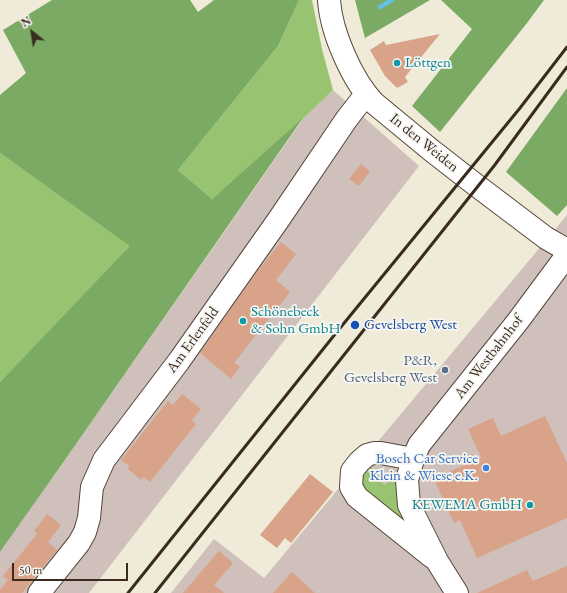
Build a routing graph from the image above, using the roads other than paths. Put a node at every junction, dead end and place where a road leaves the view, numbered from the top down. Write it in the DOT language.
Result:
graph roads {
  1 [pos="330,0"];
  2 [pos="366,94"];
  3 [pos="567,250"];
  4 [pos="567,255"];
  5 [pos="413,459"];
  6 [pos="437,561"];
  7 [pos="40,593"];
  8 [pos="457,593"];
  1 -- 2 [label="street, In den Weiden"];
  2 -- 3 [label="street, In den Weiden"];
  2 -- 7 [label="street, Am Erlenfeld"];
  4 -- 5 [label="street, Am Westbahnhof"];
  5 -- 6 [label="street, Am Westbahnhof"];
  5 -- 6 [label="street, Am Westbahnhof"];
  6 -- 8 [label="street, Am Westbahnhof"];
}
